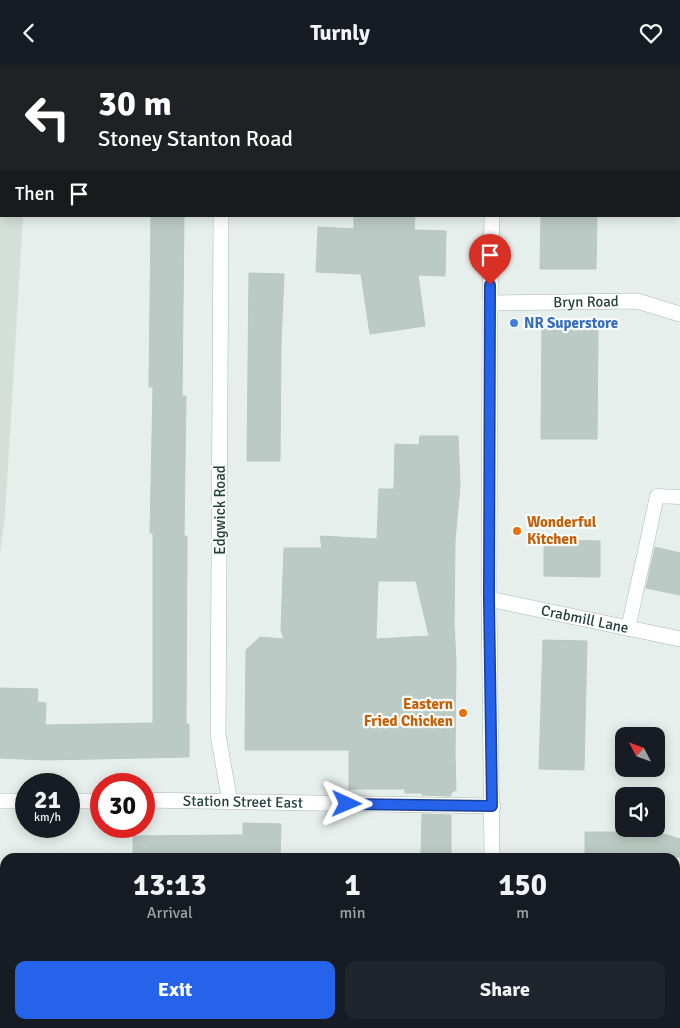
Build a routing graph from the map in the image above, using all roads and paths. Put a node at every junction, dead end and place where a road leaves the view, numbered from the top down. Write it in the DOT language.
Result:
graph roads {
  1 [pos="221,217"];
  2 [pos="492,217"];
  3 [pos="490,303"];
  4 [pos="680,314"];
  5 [pos="680,497"];
  6 [pos="489,599"];
  7 [pos="628,629"];
  8 [pos="680,639"];
  9 [pos="155,800"];
  10 [pos="0,801"];
  11 [pos="15,801"];
  12 [pos="230,802"];
  13 [pos="492,806"];
  14 [pos="492,853"];
  1 -- 12 [label="street, Edgwick Road"];
  2 -- 3 [label="street"];
  3 -- 4 [label="street, Bryn Road"];
  3 -- 6 [label="street"];
  5 -- 7 [label="lane"];
  6 -- 7 [label="street, Crabmill Lane"];
  6 -- 13 [label="street"];
  7 -- 8 [label="street, Crabmill Lane"];
  9 -- 12 [label="street, Station Street East"];
  10 -- 11 [label="street"];
  12 -- 13 [label="street, Station Street East"];
  13 -- 14 [label="street"];
}
